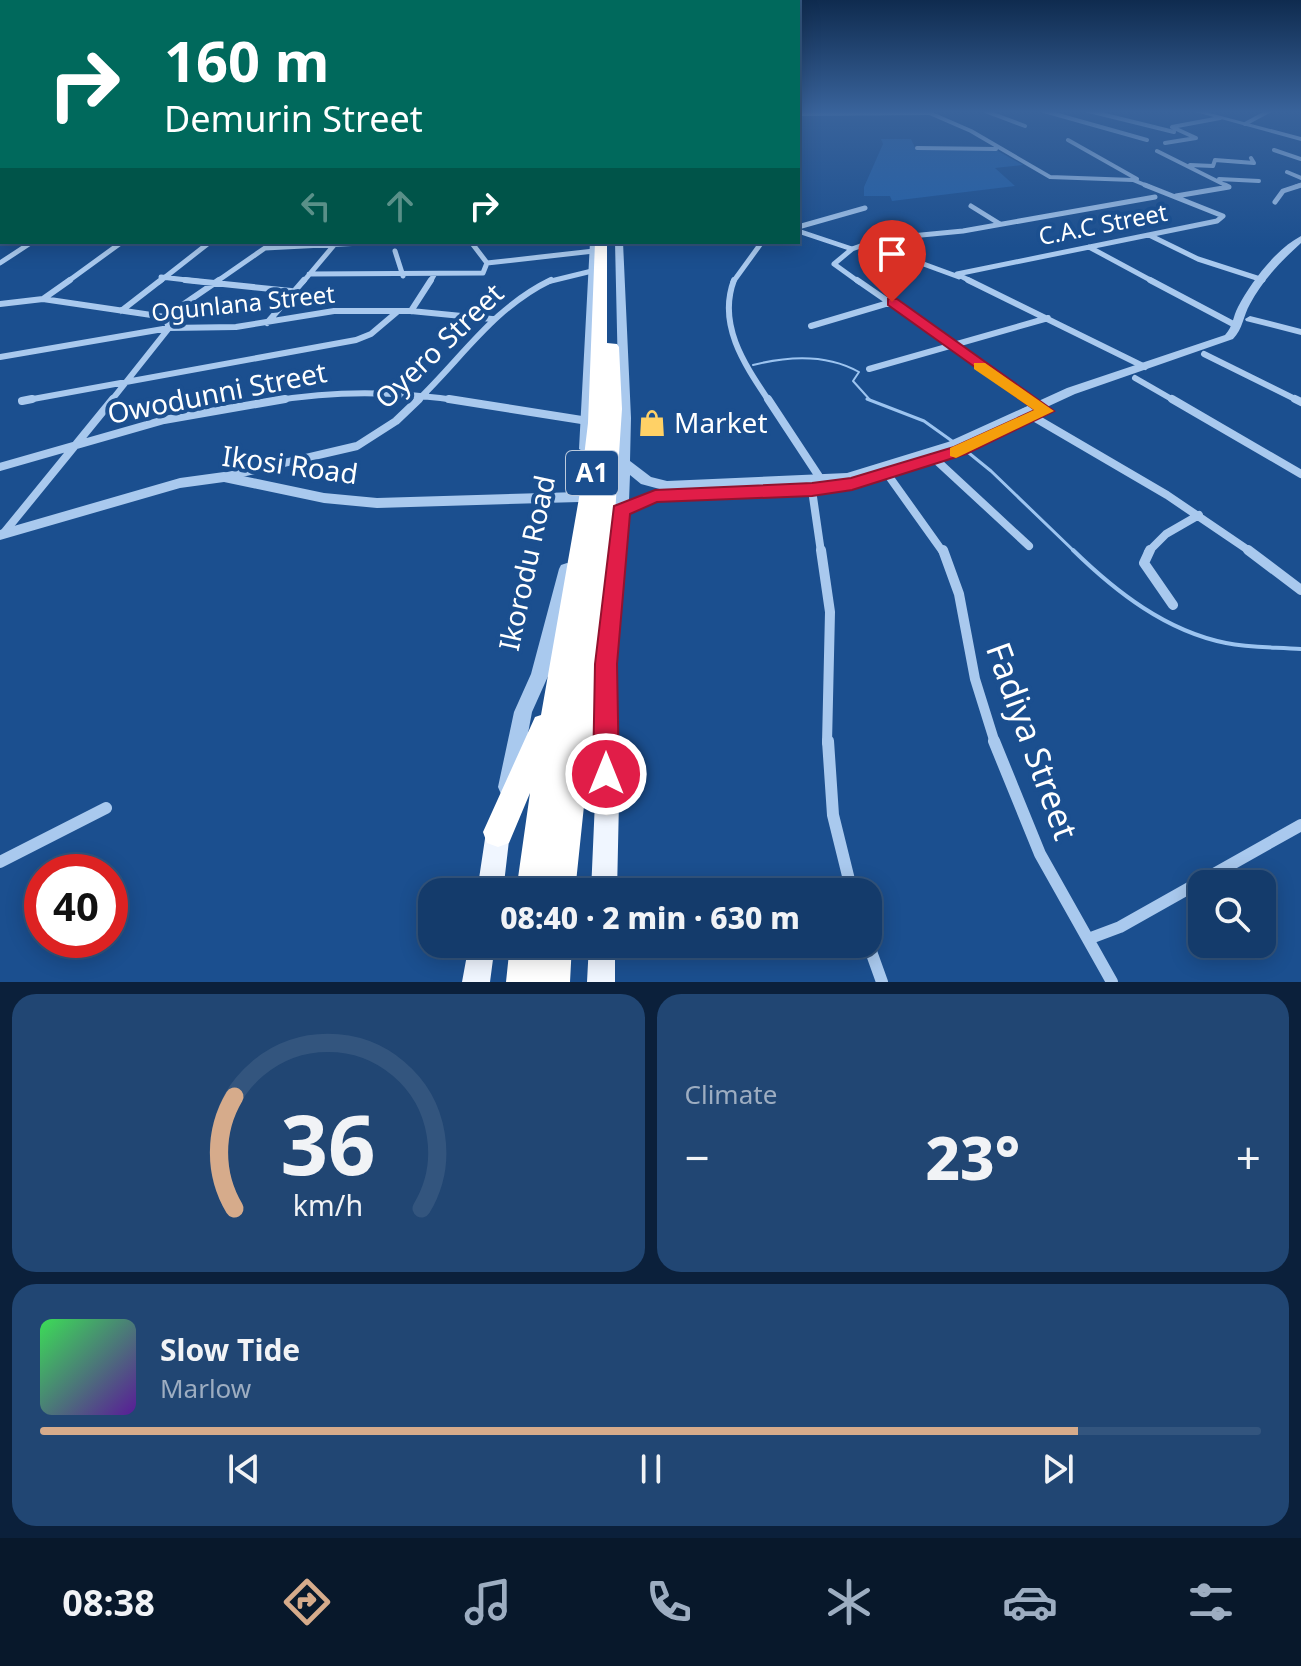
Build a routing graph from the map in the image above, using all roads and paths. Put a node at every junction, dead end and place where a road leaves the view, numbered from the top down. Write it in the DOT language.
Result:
graph roads {
  1 [pos="1012,157"];
  2 [pos="1097,157"];
  3 [pos="1169,157"];
  4 [pos="1251,158"];
  5 [pos="1186,165"];
  6 [pos="1287,172"];
  7 [pos="1301,178"];
  8 [pos="1214,179"];
  9 [pos="1259,181"];
  10 [pos="1141,182"];
  11 [pos="1301,185"];
  12 [pos="1175,196"];
  13 [pos="1155,197"];
  14 [pos="1275,202"];
  15 [pos="971,206"];
  16 [pos="865,208"];
  17 [pos="1000,224"];
  18 [pos="800,228"];
  19 [pos="800,230"];
  20 [pos="1148,235"];
  21 [pos="1301,239"];
  22 [pos="29,244"];
  23 [pos="119,244"];
  24 [pos="207,244"];
  25 [pos="335,244"];
  26 [pos="473,244"];
  27 [pos="599,244"];
  28 [pos="619,244"];
  29 [pos="759,244"];
  30 [pos="1088,246"];
  31 [pos="1301,247"];
  32 [pos="852,249"];
  33 [pos="395,251"];
  34 [pos="918,262"];
  35 [pos="0,263"];
  36 [pos="487,263"];
  37 [pos="592,271"];
  38 [pos="309,274"];
  39 [pos="434,275"];
  40 [pos="403,276"];
  41 [pos="161,277"];
  42 [pos="959,277"];
  43 [pos="1263,280"];
  44 [pos="215,283"];
  45 [pos="291,291"];
  46 [pos="43,299"];
  47 [pos="892,302"];
  48 [pos="0,304"];
  49 [pos="121,311"];
  50 [pos="411,311"];
  51 [pos="397,312"];
  52 [pos="165,317"];
  53 [pos="1049,318"];
  54 [pos="492,319"];
  55 [pos="1250,319"];
  56 [pos="267,324"];
  57 [pos="811,326"];
  58 [pos="1237,326"];
  59 [pos="169,328"];
  60 [pos="1301,332"];
  61 [pos="952,344"];
  62 [pos="1204,354"];
  63 [pos="0,357"];
  64 [pos="1145,367"];
  65 [pos="869,369"];
  66 [pos="1135,378"];
  67 [pos="132,380"];
  68 [pos="422,395"];
  69 [pos="22,401"];
  70 [pos="1301,402"];
  71 [pos="1036,411"];
  72 [pos="588,421"];
  73 [pos="964,444"];
  74 [pos="72,445"];
  75 [pos="936,460"];
  76 [pos="624,463"];
  77 [pos="0,467"];
  78 [pos="1301,474"];
  79 [pos="888,475"];
  80 [pos="224,477"];
  81 [pos="817,485"];
  82 [pos="579,497"];
  83 [pos="616,507"];
  84 [pos="1199,515"];
  85 [pos="2,535"];
  86 [pos="1029,546"];
  87 [pos="1301,590"];
  88 [pos="1173,605"];
  89 [pos="570,698"];
  90 [pos="607,801"];
  91 [pos="106,808"];
  92 [pos="1301,825"];
  93 [pos="498,832"];
  94 [pos="0,862"];
  95 [pos="492,878"];
  96 [pos="535,878"];
  97 [pos="560,878"];
  98 [pos="604,878"];
  99 [pos="849,878"];
  100 [pos="1088,939"];
  101 [pos="480,958"];
  102 [pos="526,958"];
  103 [pos="554,958"];
  104 [pos="602,958"];
  105 [pos="873,958"];
  106 [pos="476,982"];
  107 [pos="523,982"];
  108 [pos="553,982"];
  109 [pos="601,982"];
  110 [pos="882,982"];
  111 [pos="1112,982"];
  1 -- 10 [label="street, C.A.C Street"];
  2 -- 10 [label="street"];
  3 -- 5 [label="street"];
  4 -- 5 [label="street"];
  5 -- 8 [label="street"];
  6 -- 7 [label="street"];
  8 -- 9 [label="street"];
  8 -- 12 [label="street"];
  10 -- 12 [label="street, C.A.C Street"];
  11 -- 14 [label="street"];
  12 -- 20 [label="street, C.A.C Street"];
  13 -- 17 [label="street"];
  15 -- 17 [label="street"];
  16 -- 18 [label="street"];
  17 -- 32 [label="street"];
  19 -- 32 [label="street"];
  20 -- 30 [label="street, C.A.C Street"];
  20 -- 43 [label="street"];
  21 -- 43 [label="street"];
  22 -- 35 [label="street"];
  23 -- 46 [label="street"];
  24 -- 41 [label="street"];
  25 -- 38 [label="street"];
  25 -- 44 [label="street"];
  26 -- 36 [label="street"];
  27 -- 36 [label="street"];
  27 -- 37 [label="street, Ikorodu Road"];
  27 -- 83 [label="highway, Ikorodu Road / A1"];
  27 -- 89 [label="highway, Ikorodu Road / A1"];
  28 -- 76 [label="street, Ikorodu Road"];
  29 -- 81 [label="street"];
  30 -- 42 [label="street, C.A.C Street"];
  30 -- 58 [label="street"];
  31 -- 55 [label="street"];
  32 -- 47 [label="street"];
  33 -- 40 [label="street"];
  34 -- 42 [label="street"];
  36 -- 39 [label="street"];
  37 -- 54 [label="street, Oyero Street"];
  37 -- 72 [label="street, Ikorodu Road"];
  38 -- 40 [label="street"];
  38 -- 45 [label="street"];
  39 -- 40 [label="street"];
  39 -- 50 [label="street"];
  41 -- 44 [label="street"];
  41 -- 49 [label="street"];
  42 -- 53 [label="street"];
  43 -- 58 [label="street"];
  44 -- 45 [label="street"];
  44 -- 52 [label="street"];
  45 -- 56 [label="street"];
  46 -- 48 [label="street"];
  46 -- 49 [label="street"];
  47 -- 57 [label="street"];
  47 -- 61 [label="street"];
  49 -- 52 [label="street"];
  50 -- 51 [label="street, Ogunlana Street"];
  50 -- 54 [label="street, Ogunlana Street"];
  51 -- 56 [label="street, Ogunlana Street"];
  51 -- 67 [label="street"];
  52 -- 59 [label="street"];
  53 -- 61 [label="street"];
  53 -- 64 [label="street"];
  54 -- 68 [label="street, Oyero Street"];
  55 -- 60 [label="street"];
  55 -- 62 [label="street"];
  56 -- 59 [label="street, Ogunlana Street"];
  58 -- 64 [label="street"];
  59 -- 63 [label="street, Ogunlana Street"];
  59 -- 67 [label="street"];
  61 -- 65 [label="street"];
  61 -- 71 [label="street"];
  62 -- 66 [label="street"];
  62 -- 70 [label="street"];
  64 -- 71 [label="street"];
  66 -- 71 [label="street"];
  66 -- 78 [label="street"];
  67 -- 69 [label="street"];
  67 -- 74 [label="street"];
  68 -- 72 [label="street, Owodunni Street"];
  68 -- 74 [label="street, Owodunni Street"];
  68 -- 80 [label="street, Oyero Street"];
  71 -- 73 [label="street"];
  71 -- 84 [label="street"];
  72 -- 82 [label="street, Ikorodu Road"];
  73 -- 75 [label="street"];
  73 -- 81 [label="street"];
  74 -- 77 [label="street, Owodunni Street"];
  74 -- 85 [label="street"];
  75 -- 79 [label="street"];
  75 -- 86 [label="street"];
  76 -- 81 [label="street"];
  76 -- 83 [label="street, Ikorodu Road"];
  79 -- 81 [label="street"];
  79 -- 100 [label="street, Fadiya Street"];
  80 -- 82 [label="street, Ikosi Road"];
  80 -- 85 [label="street, Ikosi Road"];
  81 -- 83 [label="street"];
  81 -- 99 [label="street"];
  82 -- 93 [label="street, Ikorodu Road"];
  83 -- 89 [label="highway, Ikorodu Road / A1"];
  83 -- 90 [label="street, Ikorodu Road"];
  84 -- 87 [label="street"];
  84 -- 88 [label="street"];
  89 -- 90 [label="highway"];
  89 -- 93 [label="highway"];
  89 -- 96 [label="highway, Ikorodu Road / A1"];
  89 -- 97 [label="highway, Ikorodu Road / A1"];
  90 -- 98 [label="main road, Ikorodu Road"];
  91 -- 94 [label="street"];
  92 -- 100 [label="street"];
  93 -- 95 [label="main road, Ikorodu Road"];
  100 -- 111 [label="street, Fadiya Street"];
  101 -- 106 [label="main road"];
  102 -- 107 [label="highway"];
  103 -- 108 [label="highway"];
  104 -- 109 [label="main road"];
  105 -- 110 [label="street"];
}
